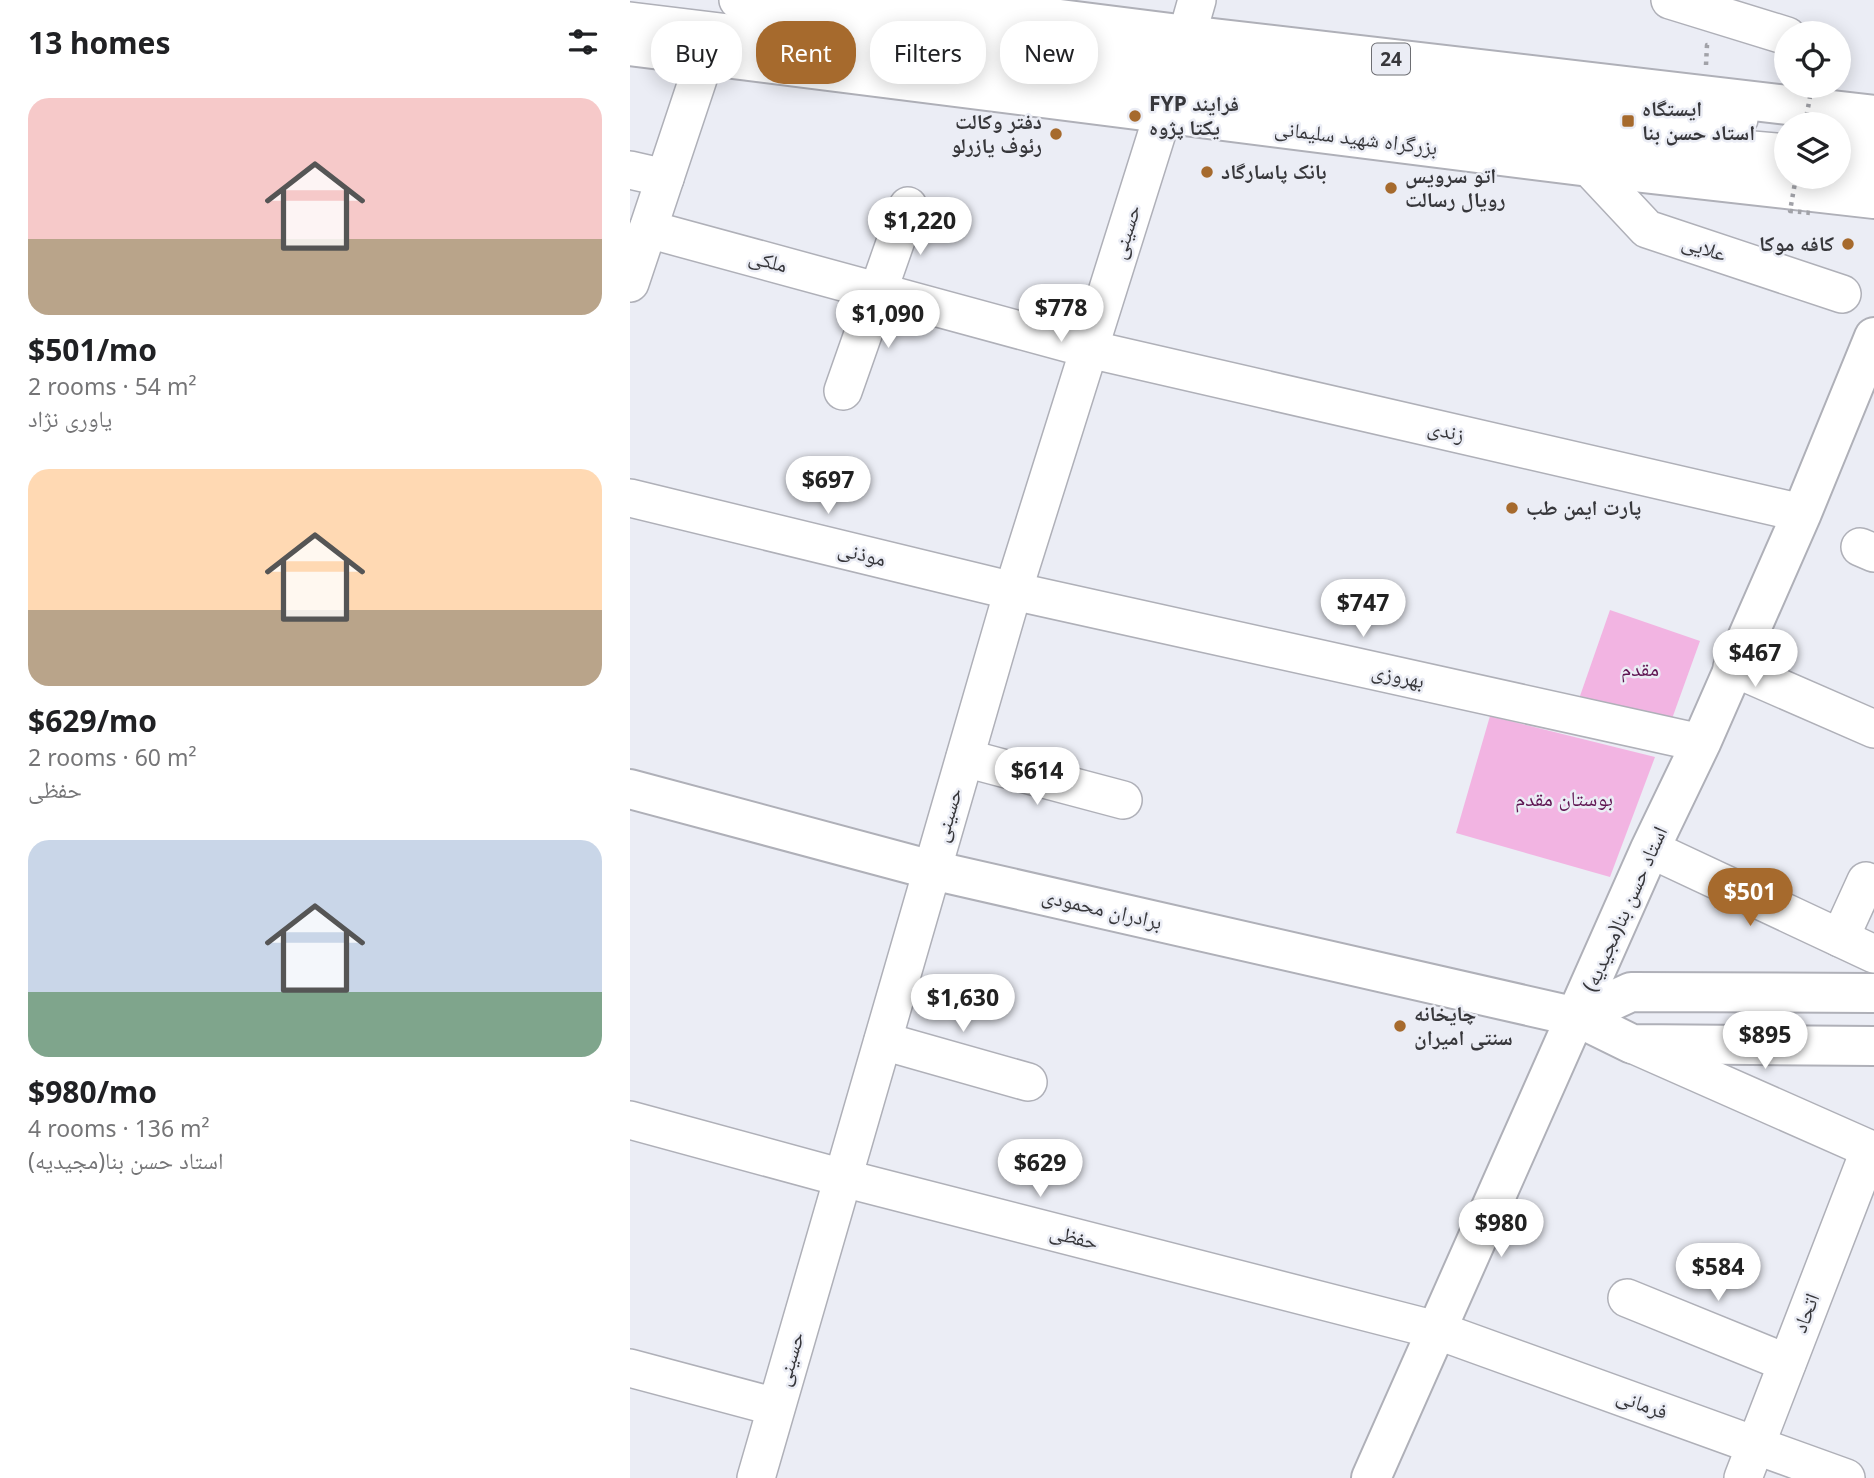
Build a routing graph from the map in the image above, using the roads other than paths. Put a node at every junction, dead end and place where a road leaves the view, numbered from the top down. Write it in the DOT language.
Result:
graph roads {
  1 [pos="738,0"];
  2 [pos="908,0"];
  3 [pos="1670,0"];
  4 [pos="1192,18"];
  5 [pos="630,21"];
  6 [pos="1774,32"];
  7 [pos="630,46"];
  8 [pos="651,48"];
  9 [pos="742,60"];
  10 [pos="696,84"];
  11 [pos="1163,114"];
  12 [pos="1874,115"];
  13 [pos="1774,122"];
  14 [pos="1851,133"];
  15 [pos="1874,136"];
  16 [pos="1774,152"];
  17 [pos="1851,159"];
  18 [pos="1874,162"];
  19 [pos="1589,167"];
  20 [pos="630,170"];
  21 [pos="665,178"];
  22 [pos="1874,199"];
  23 [pos="908,206"];
  24 [pos="648,229"];
  25 [pos="632,272"];
  26 [pos="878,290"];
  27 [pos="1842,294"];
  28 [pos="1874,337"];
  29 [pos="1090,349"];
  30 [pos="843,391"];
  31 [pos="630,498"];
  32 [pos="1802,513"];
  33 [pos="1013,591"];
  34 [pos="1732,667"];
  35 [pos="1874,729"];
  36 [pos="1701,743"];
  37 [pos="965,758"];
  38 [pos="630,789"];
  39 [pos="1123,800"];
  40 [pos="1650,849"];
  41 [pos="932,870"];
  42 [pos="1866,881"];
  43 [pos="1840,938"];
  44 [pos="1874,954"];
  45 [pos="1874,993"];
  46 [pos="1577,1017"];
  47 [pos="883,1041"];
  48 [pos="1632,1044"];
  49 [pos="1874,1046"];
  50 [pos="1028,1082"];
  51 [pos="630,1120"];
  52 [pos="1872,1150"];
  53 [pos="843,1178"];
  54 [pos="1628,1298"];
  55 [pos="1437,1330"];
  56 [pos="1787,1363"];
  57 [pos="630,1368"];
  58 [pos="776,1407"];
  59 [pos="1750,1461"];
  60 [pos="764,1476"];
  61 [pos="1371,1478"];
  62 [pos="1846,1478"];
  1 -- 13 [label="street"];
  2 -- 4 [label="main road, 24"];
  3 -- 6 [label="street"];
  4 -- 12 [label="main road, 24"];
  5 -- 16 [label="street"];
  7 -- 8 [label="main road, بزرگراه شهید سلیمانی"];
  9 -- 11 [label="main road, بزرگراه شهید سلیمانی"];
  10 -- 21 [label="street"];
  11 -- 19 [label="main road, بزرگراه شهید سلیمانی"];
  11 -- 29 [label="street, حسینی"];
  14 -- 15 [label="street"];
  17 -- 18 [label="street"];
  19 -- 22 [label="main road, بزرگراه شهید سلیمانی"];
  19 -- 27 [label="street, علایی"];
  20 -- 21 [label="street"];
  21 -- 24 [label="street"];
  23 -- 26 [label="street"];
  24 -- 25 [label="street"];
  24 -- 26 [label="street, ملکی"];
  26 -- 29 [label="street, ملکی"];
  26 -- 30 [label="street"];
  28 -- 32 [label="main road, استاد حسن بنا(مجیدیه)"];
  29 -- 32 [label="street, زندی"];
  29 -- 33 [label="street, حسینی"];
  31 -- 33 [label="street, موذنی"];
  32 -- 34 [label="main road, استاد حسن بنا(مجیدیه)"];
  33 -- 36 [label="street, بهروزی"];
  33 -- 37 [label="street, حسینی"];
  34 -- 35 [label="street"];
  34 -- 36 [label="main road, استاد حسن بنا(مجیدیه)"];
  36 -- 40 [label="main road, استاد حسن بنا(مجیدیه)"];
  37 -- 39 [label="street"];
  37 -- 41 [label="street, حسینی"];
  38 -- 41 [label="main road, برادران محمودی"];
  40 -- 43 [label="street"];
  40 -- 46 [label="main road, استاد حسن بنا(مجیدیه)"];
  41 -- 46 [label="main road, برادران محمودی"];
  41 -- 47 [label="street, حسینی"];
  42 -- 43 [label="street"];
  43 -- 44 [label="street"];
  45 -- 46 [label="main road"];
  46 -- 48 [label="main road, برادران محمودی"];
  46 -- 55 [label="main road, استاد حسن بنا(مجیدیه)"];
  47 -- 50 [label="street"];
  47 -- 53 [label="street, حسینی"];
  48 -- 49 [label="main road"];
  48 -- 52 [label="street"];
  51 -- 53 [label="street, حفظی"];
  52 -- 56 [label="street, اتحاد"];
  53 -- 55 [label="street, حفظی"];
  53 -- 58 [label="street, حسینی"];
  54 -- 56 [label="street"];
  55 -- 59 [label="street, فرمانی"];
  55 -- 61 [label="main road, استاد حسن بنا(مجیدیه)"];
  56 -- 59 [label="street, اتحاد"];
  57 -- 58 [label="street"];
  58 -- 60 [label="street, حسینی"];
  59 -- 62 [label="street, فرمانی"];
}
